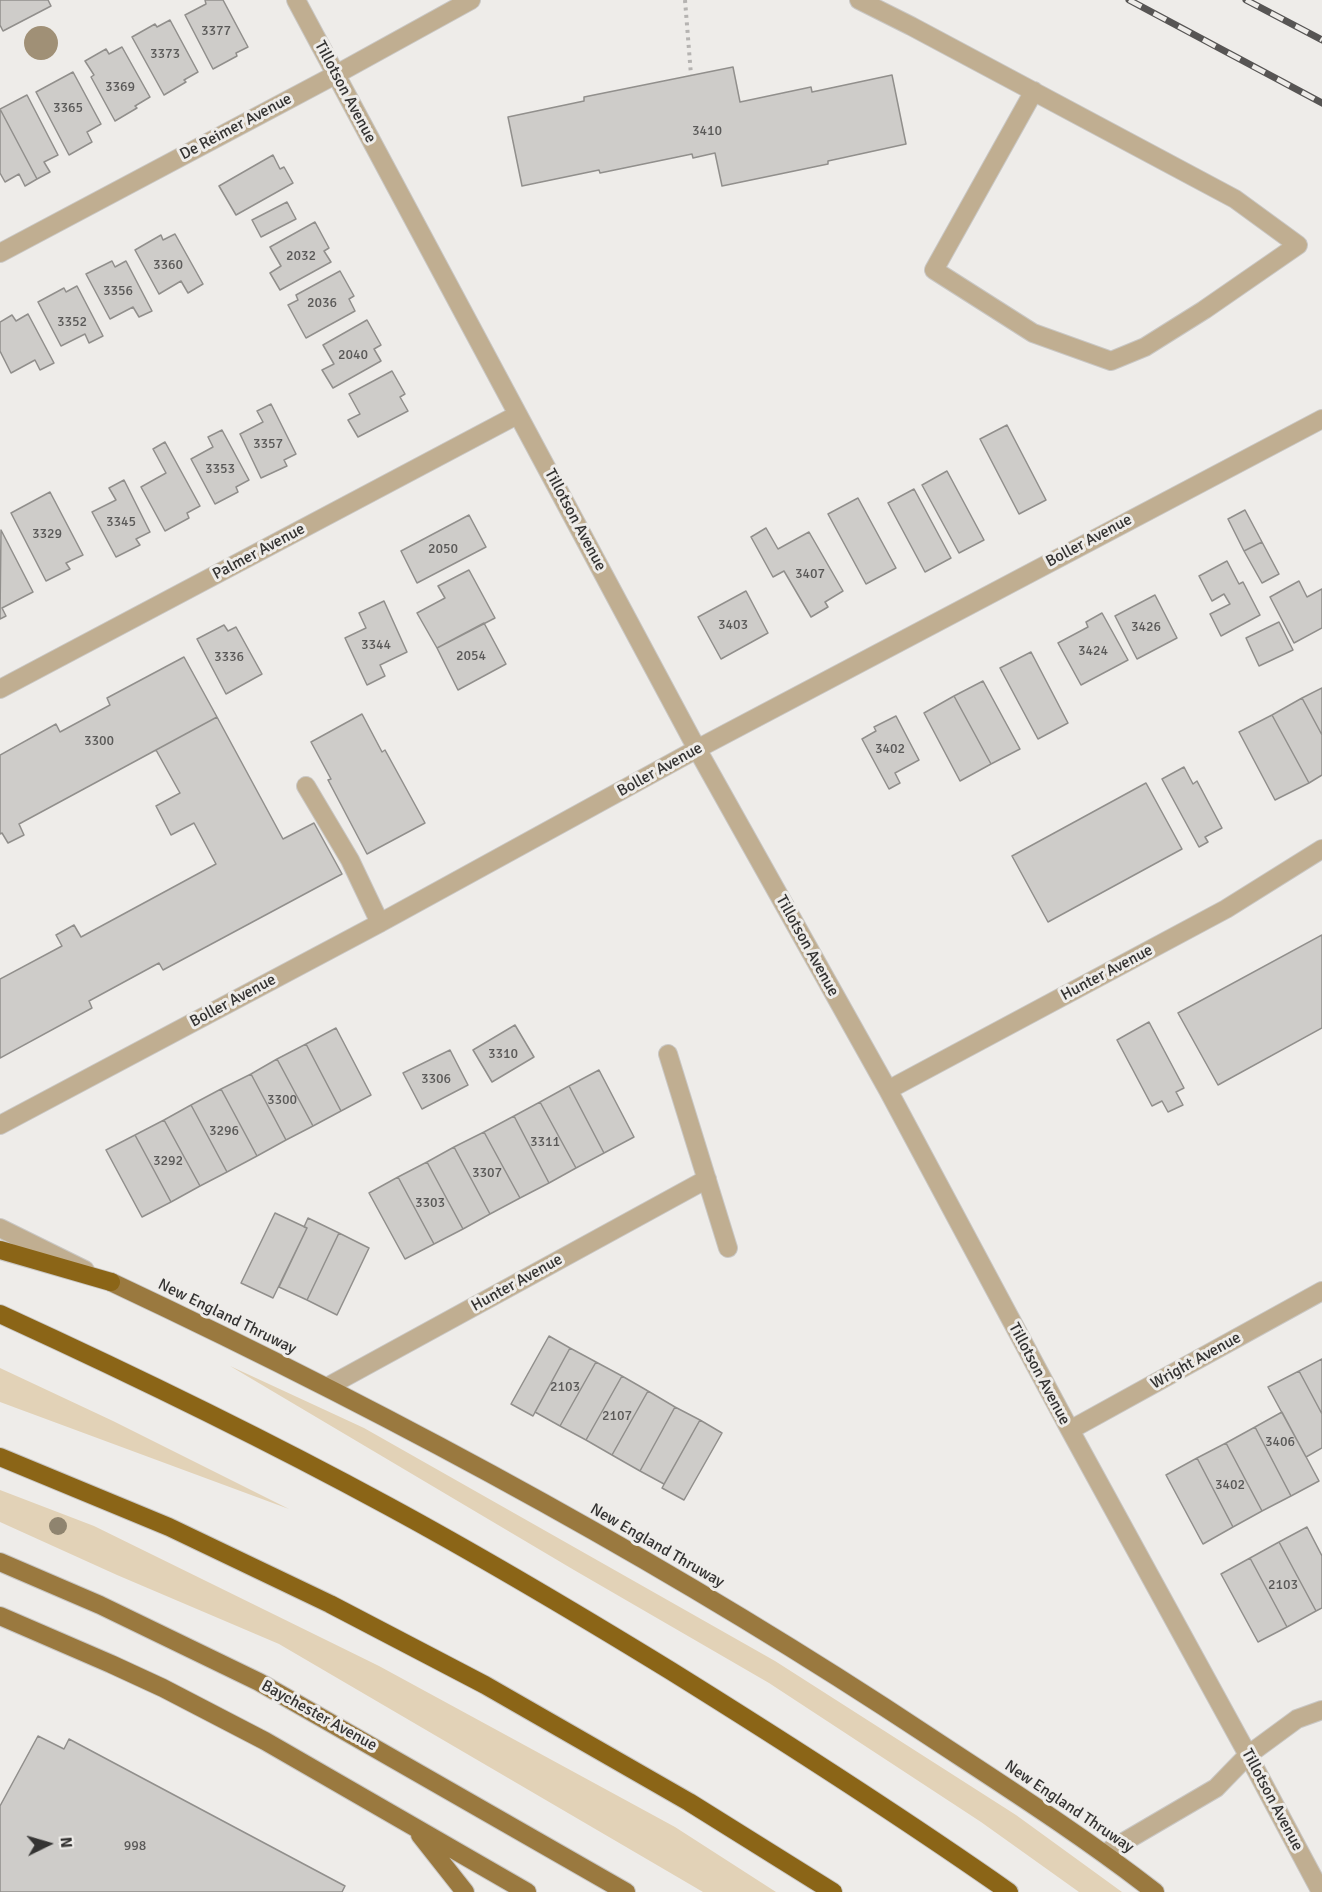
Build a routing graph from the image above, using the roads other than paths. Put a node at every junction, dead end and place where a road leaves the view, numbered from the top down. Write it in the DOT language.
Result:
graph roads {
  1 [pos="296,0"];
  2 [pos="471,0"];
  3 [pos="859,0"];
  4 [pos="335,75"];
  5 [pos="1034,91"];
  6 [pos="0,253"];
  7 [pos="517,415"];
  8 [pos="1322,419"];
  9 [pos="0,689"];
  10 [pos="697,749"];
  11 [pos="306,786"];
  12 [pos="1322,849"];
  13 [pos="381,922"];
  14 [pos="668,1054"];
  15 [pos="888,1090"];
  16 [pos="0,1125"];
  17 [pos="707,1179"];
  18 [pos="0,1228"];
  19 [pos="728,1248"];
  20 [pos="0,1250"];
  21 [pos="111,1282"];
  22 [pos="1322,1291"];
  23 [pos="0,1314"];
  24 [pos="327,1387"];
  25 [pos="1070,1430"];
  26 [pos="0,1457"];
  27 [pos="0,1562"];
  28 [pos="0,1616"];
  29 [pos="1322,1710"];
  30 [pos="1248,1755"];
  31 [pos="413,1826"];
  32 [pos="1105,1853"];
  33 [pos="465,1892"];
  34 [pos="526,1892"];
  35 [pos="626,1892"];
  36 [pos="833,1892"];
  37 [pos="1009,1892"];
  38 [pos="1155,1892"];
  39 [pos="1321,1892"];
  1 -- 4 [label="street, Tillotson Avenue"];
  2 -- 4 [label="street, De Reimer Avenue"];
  3 -- 5 [label="street"];
  4 -- 6 [label="street, De Reimer Avenue"];
  4 -- 7 [label="street, Tillotson Avenue"];
  5 -- 5 [label="street"];
  7 -- 9 [label="street, Palmer Avenue"];
  7 -- 10 [label="street, Tillotson Avenue"];
  8 -- 10 [label="street, Boller Avenue"];
  10 -- 13 [label="street, Boller Avenue"];
  10 -- 15 [label="street, Tillotson Avenue"];
  11 -- 13 [label="street"];
  12 -- 15 [label="street, Hunter Avenue"];
  13 -- 16 [label="street, Boller Avenue"];
  14 -- 17 [label="street"];
  15 -- 25 [label="street, Tillotson Avenue"];
  17 -- 19 [label="street"];
  17 -- 24 [label="street, Hunter Avenue"];
  18 -- 21 [label="street"];
  20 -- 21 [label="highway"];
  21 -- 24 [label="main road, New England Thruway"];
  22 -- 25 [label="street, Wright Avenue"];
  23 -- 37 [label="highway"];
  24 -- 32 [label="main road, New England Thruway"];
  25 -- 30 [label="street, Tillotson Avenue"];
  26 -- 36 [label="highway"];
  27 -- 35 [label="main road, Baychester Avenue"];
  28 -- 31 [label="main road"];
  29 -- 30 [label="street"];
  30 -- 32 [label="street"];
  30 -- 39 [label="street, Tillotson Avenue"];
  31 -- 33 [label="main road"];
  31 -- 34 [label="main road"];
  32 -- 38 [label="main road, New England Thruway"];
}
